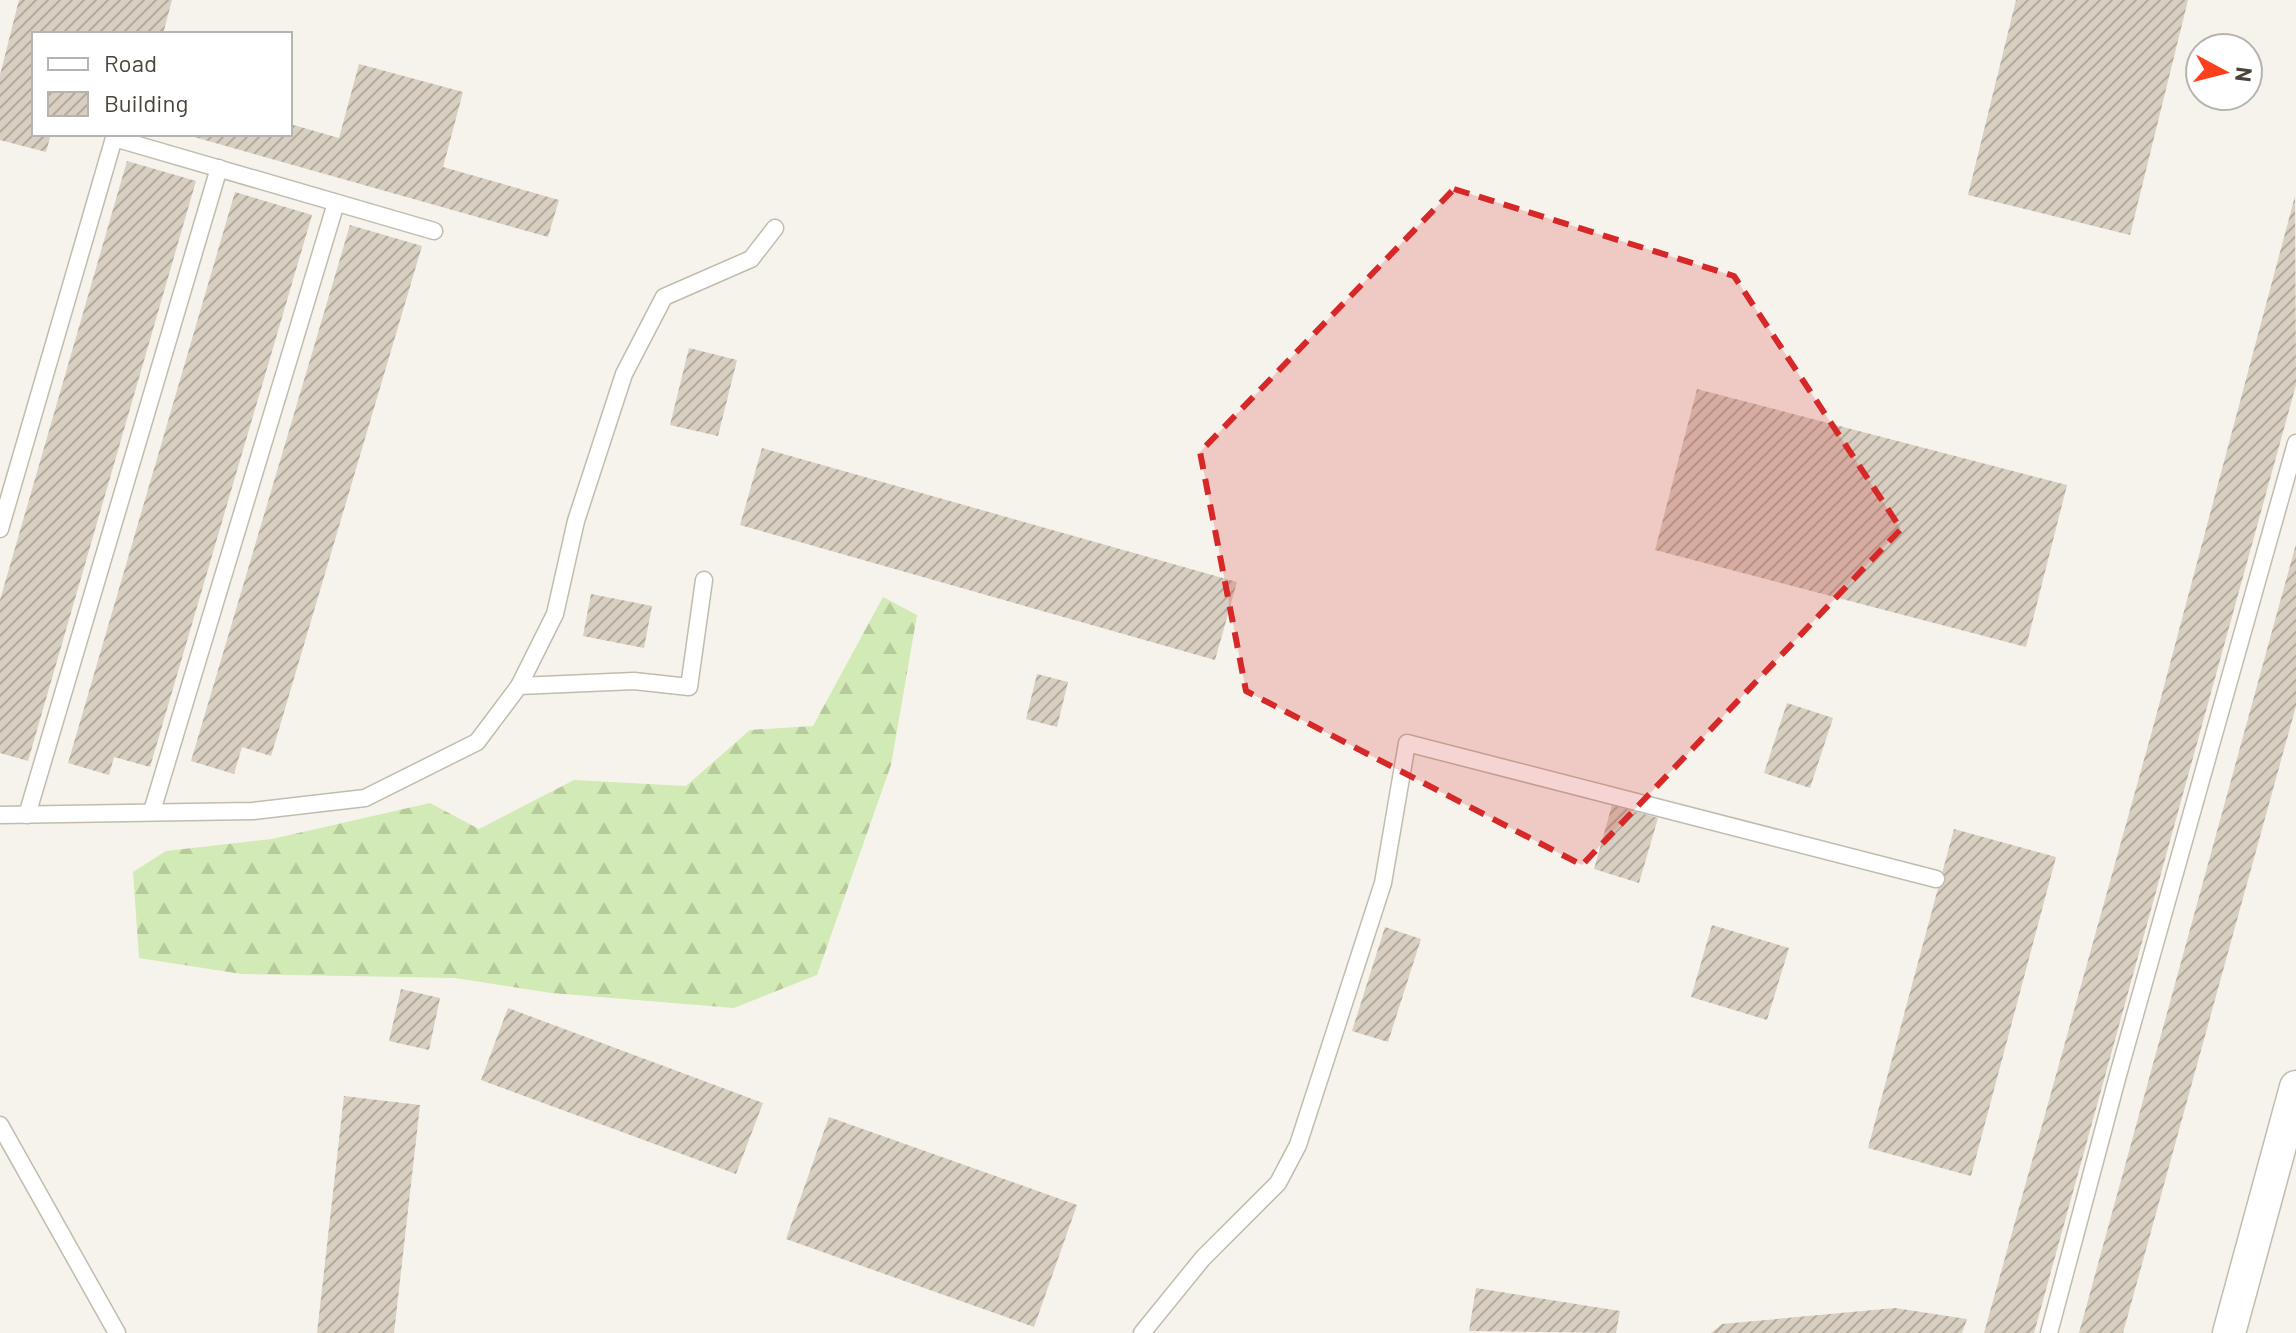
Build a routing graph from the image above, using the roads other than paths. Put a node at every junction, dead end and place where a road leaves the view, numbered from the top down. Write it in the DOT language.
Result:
graph roads {
  1 [pos="219,168"];
  2 [pos="336,203"];
  3 [pos="775,228"];
  4 [pos="434,231"];
  5 [pos="2296,443"];
  6 [pos="0,529"];
  7 [pos="704,580"];
  8 [pos="519,686"];
  9 [pos="152,811"];
  10 [pos="0,815"];
  11 [pos="27,815"];
  12 [pos="1936,879"];
  13 [pos="2296,1087"];
  14 [pos="0,1125"];
  15 [pos="117,1333"];
  16 [pos="1142,1333"];
  17 [pos="2049,1333"];
  18 [pos="2229,1333"];
  1 -- 2 [label="lane"];
  1 -- 6 [label="lane"];
  1 -- 11 [label="lane"];
  2 -- 4 [label="lane"];
  2 -- 9 [label="lane"];
  3 -- 8 [label="lane"];
  5 -- 17 [label="lane"];
  7 -- 8 [label="lane"];
  8 -- 9 [label="lane"];
  9 -- 11 [label="lane"];
  10 -- 11 [label="lane"];
  12 -- 16 [label="lane"];
  13 -- 18 [label="street"];
  14 -- 15 [label="lane"];
}
